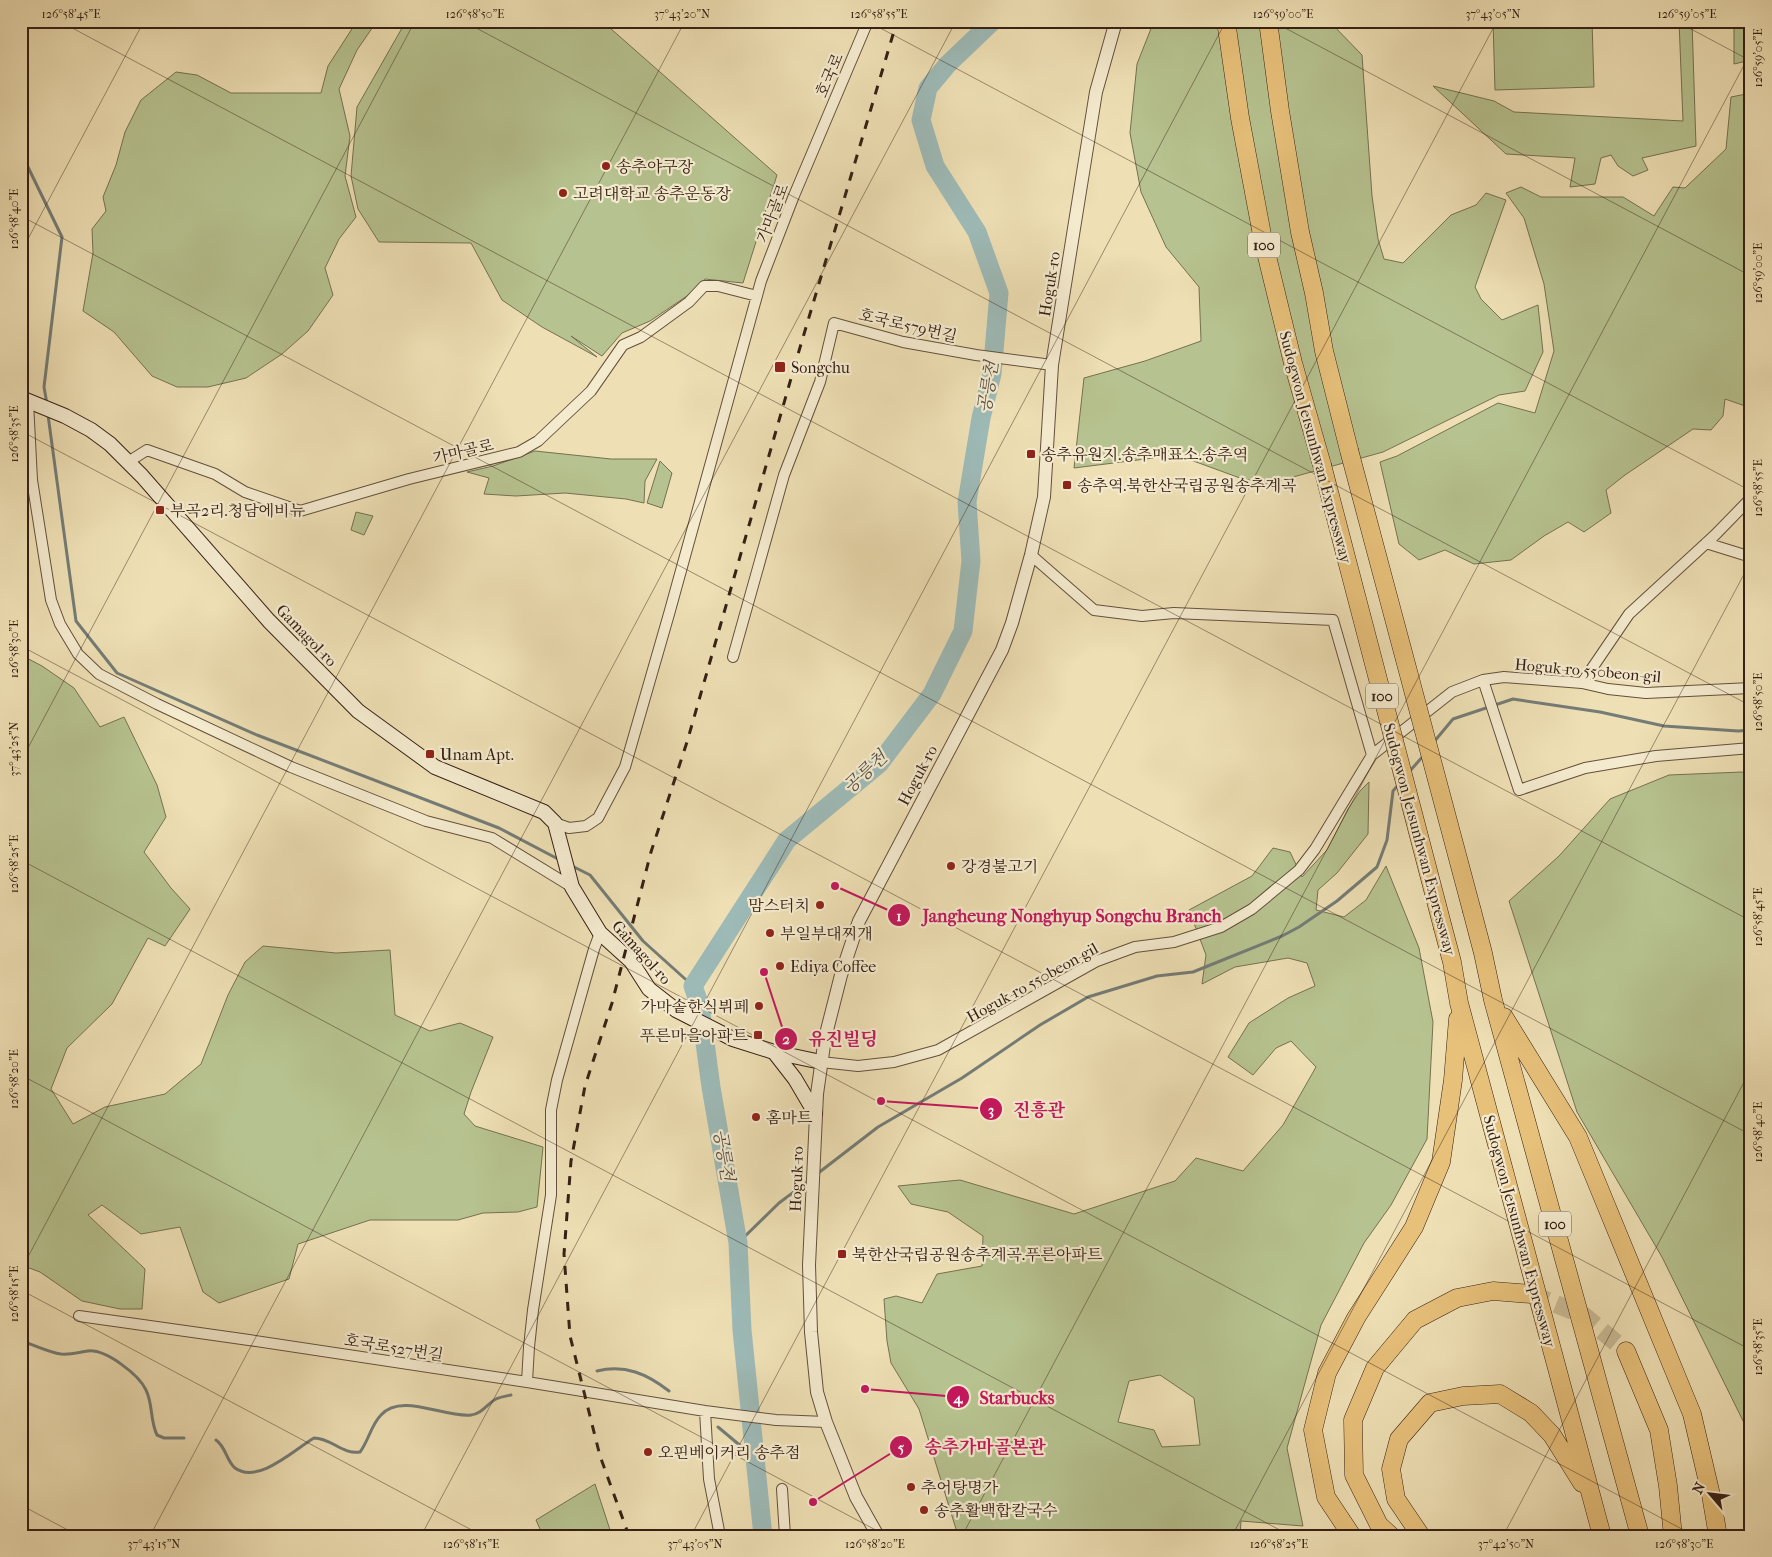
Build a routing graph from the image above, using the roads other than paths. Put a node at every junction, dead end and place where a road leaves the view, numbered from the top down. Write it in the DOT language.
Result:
graph roads {
  1 [pos="868,21"];
  2 [pos="1116,21"];
  3 [pos="1226,21"];
  4 [pos="1268,21"];
  5 [pos="817,141"];
  6 [pos="757,296"];
  7 [pos="1052,365"];
  8 [pos="25,400"];
  9 [pos="128,462"];
  10 [pos="21,478"];
  11 [pos="32,480"];
  12 [pos="1751,498"];
  13 [pos="1706,543"];
  14 [pos="1031,555"];
  15 [pos="1751,557"];
  16 [pos="733,657"];
  17 [pos="1483,680"];
  18 [pos="1582,683"];
  19 [pos="1751,688"];
  20 [pos="1751,748"];
  21 [pos="1372,755"];
  22 [pos="556,828"];
  23 [pos="572,887"];
  24 [pos="600,933"];
  25 [pos="1494,1000"];
  26 [pos="1459,1003"];
  27 [pos="774,1052"];
  28 [pos="821,1062"];
  29 [pos="816,1113"];
  30 [pos="1531,1294"];
  31 [pos="78,1316"];
  32 [pos="1626,1351"];
  33 [pos="527,1382"];
  34 [pos="705,1412"];
  35 [pos="826,1422"];
  36 [pos="782,1489"];
  37 [pos="1592,1499"];
  38 [pos="720,1536"];
  39 [pos="785,1536"];
  40 [pos="878,1536"];
  41 [pos="1352,1536"];
  42 [pos="1391,1536"];
  43 [pos="1421,1536"];
  44 [pos="1602,1536"];
  45 [pos="1640,1536"];
  46 [pos="1673,1536"];
  47 [pos="1718,1536"];
  1 -- 5 [label="street, 호국로"];
  2 -- 7 [label="street, Hoguk-ro"];
  3 -- 26 [label="highway, Sudogwon Je1sunhwan Expressway / 100, bridge"];
  4 -- 25 [label="highway, Sudogwon Je1sunhwan Expressway / 100, bridge"];
  5 -- 6 [label="street, 가마골로"];
  6 -- 9 [label="street, 가마골로"];
  6 -- 22 [label="street, 가마골로"];
  7 -- 14 [label="street, Hoguk-ro"];
  7 -- 16 [label="street, 호국로579번길"];
  8 -- 9 [label="main road, Gamagol-ro"];
  8 -- 11 [label="street"];
  9 -- 22 [label="main road, Gamagol-ro"];
  10 -- 11 [label="street"];
  11 -- 23 [label="street"];
  12 -- 13 [label="street"];
  13 -- 15 [label="street"];
  13 -- 18 [label="street"];
  14 -- 21 [label="street"];
  14 -- 28 [label="street, Hoguk-ro"];
  17 -- 18 [label="street, Hoguk-ro 550beon-gil"];
  17 -- 20 [label="street"];
  17 -- 21 [label="street, Hoguk-ro 550beon-gil"];
  18 -- 19 [label="street, Hoguk-ro 550beon-gil"];
  21 -- 28 [label="street, Hoguk-ro 550beon-gil"];
  22 -- 23 [label="main road, Gamagol-ro"];
  23 -- 24 [label="main road, Gamagol-ro"];
  24 -- 27 [label="main road, Gamagol-ro"];
  24 -- 33 [label="street"];
  25 -- 45 [label="highway, Sudogwon Je1sunhwan Expressway / 100"];
  25 -- 47 [label="highway"];
  26 -- 37 [label="highway, Sudogwon Je1sunhwan Expressway / 100"];
  26 -- 41 [label="highway"];
  27 -- 28 [label="main road"];
  27 -- 29 [label="main road"];
  28 -- 29 [label="street, Hoguk-ro"];
  29 -- 35 [label="street, Hoguk-ro"];
  30 -- 42 [label="highway"];
  31 -- 33 [label="street, 호국로527번길"];
  32 -- 46 [label="highway"];
  33 -- 34 [label="street, 호국로527번길"];
  34 -- 35 [label="street, 호국로527번길"];
  34 -- 38 [label="street"];
  35 -- 40 [label="street, Hoguk-ro"];
  36 -- 39 [label="street"];
  37 -- 43 [label="highway"];
  37 -- 44 [label="highway, Sudogwon Je1sunhwan Expressway / 100"];
}
